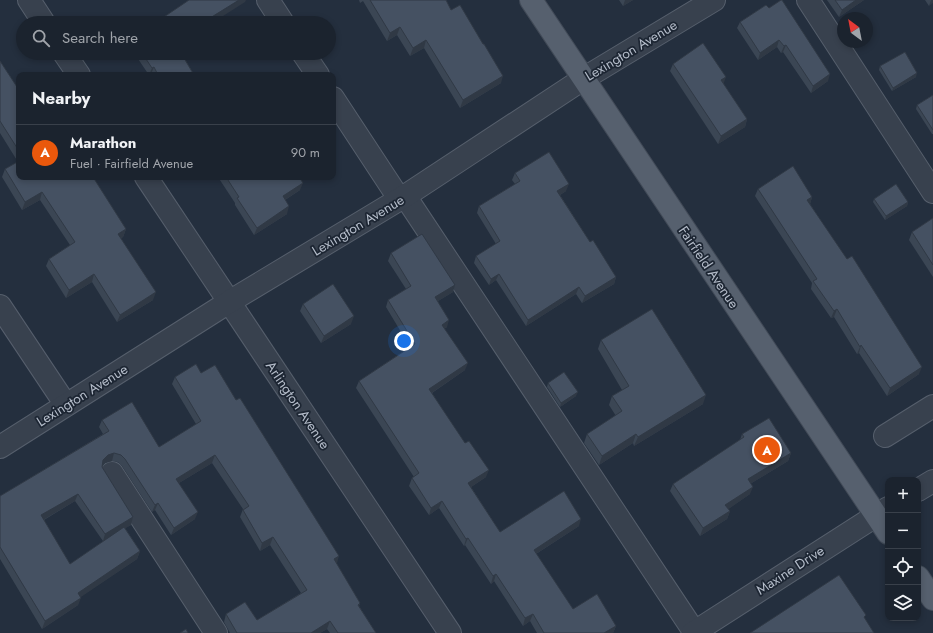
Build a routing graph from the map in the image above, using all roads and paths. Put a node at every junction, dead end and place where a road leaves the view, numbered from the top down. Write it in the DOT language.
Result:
graph roads {
  1 [pos="29,0"];
  2 [pos="268,0"];
  3 [pos="531,0"];
  4 [pos="714,0"];
  5 [pos="808,0"];
  6 [pos="39,16"];
  7 [pos="278,16"];
  8 [pos="69,60"];
  9 [pos="308,60"];
  10 [pos="77,72"];
  11 [pos="316,72"];
  12 [pos="582,79"];
  13 [pos="336,102"];
  14 [pos="148,180"];
  15 [pos="933,192"];
  16 [pos="402,198"];
  17 [pos="229,302"];
  18 [pos="0,306"];
  19 [pos="66,405"];
  20 [pos="933,406"];
  21 [pos="885,436"];
  22 [pos="0,447"];
  23 [pos="112,474"];
  24 [pos="933,481"];
  25 [pos="921,488"];
  26 [pos="882,512"];
  27 [pos="885,522"];
  28 [pos="921,581"];
  29 [pos="933,599"];
  30 [pos="216,633"];
  31 [pos="450,633"];
  32 [pos="694,633"];
  1 -- 6 [label="street"];
  2 -- 7 [label="street"];
  3 -- 12 [label="main road, Fairfield Avenue"];
  4 -- 12 [label="street, Lexington Avenue"];
  5 -- 15 [label="street"];
  8 -- 10 [label="street"];
  9 -- 11 [label="street"];
  12 -- 16 [label="street, Lexington Avenue"];
  12 -- 26 [label="main road, Fairfield Avenue"];
  13 -- 16 [label="street"];
  14 -- 17 [label="street, Arlington Avenue"];
  16 -- 17 [label="street, Lexington Avenue"];
  16 -- 32 [label="street"];
  17 -- 19 [label="street, Lexington Avenue"];
  17 -- 31 [label="street, Arlington Avenue"];
  18 -- 19 [label="street"];
  19 -- 22 [label="street, Lexington Avenue"];
  20 -- 21 [label="street"];
  23 -- 30 [label="street"];
  24 -- 25 [label="street"];
  26 -- 27 [label="main road, Fairfield Avenue"];
  26 -- 32 [label="street, Maxine Drive"];
  28 -- 29 [label="main road"];
}
